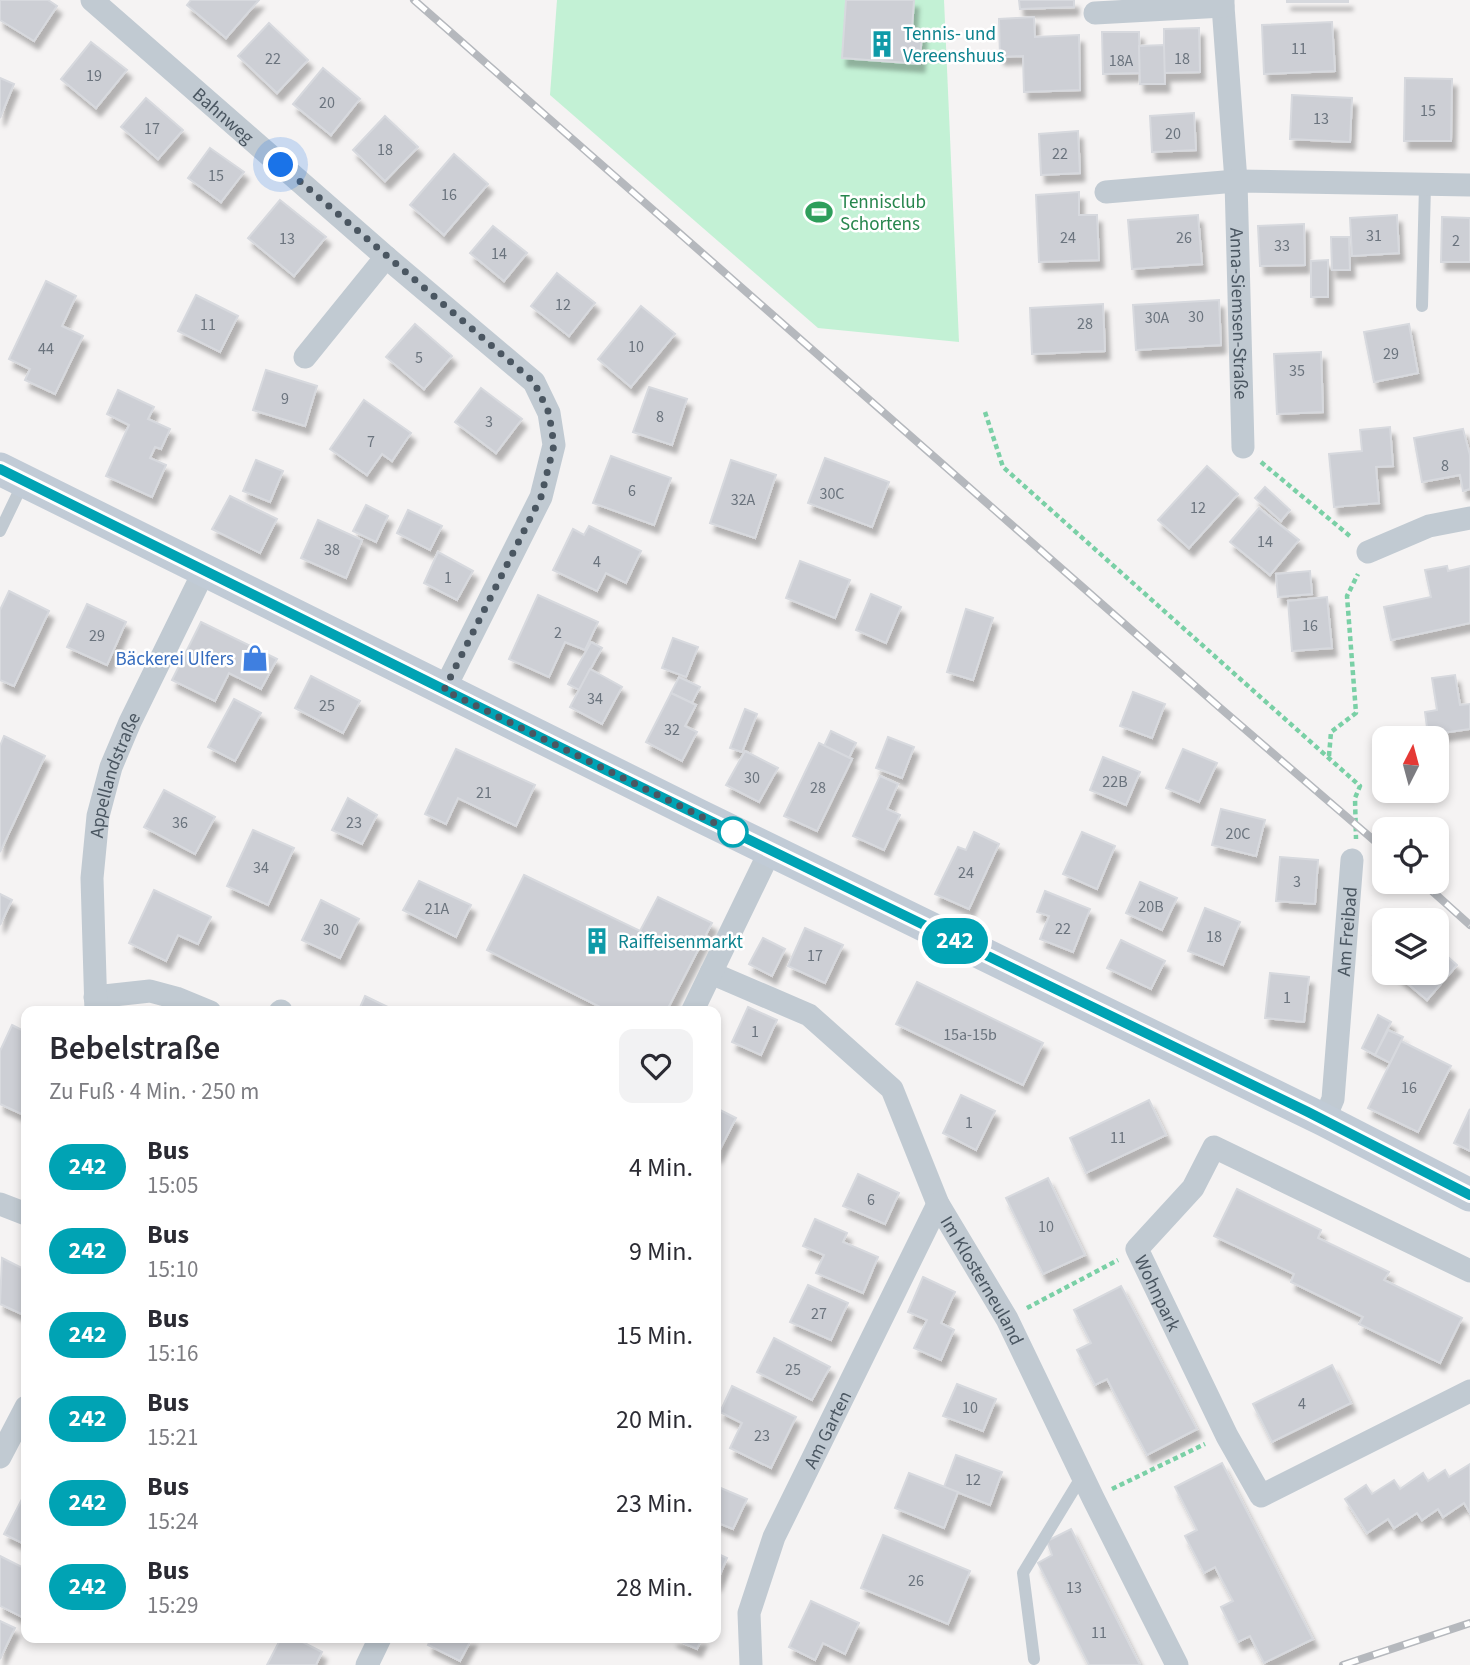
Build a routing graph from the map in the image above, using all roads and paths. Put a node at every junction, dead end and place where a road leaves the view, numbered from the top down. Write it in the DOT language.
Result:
graph roads {
  1 [pos="92,0"];
  2 [pos="1223,3"];
  3 [pos="1096,13"];
  4 [pos="1236,181"];
  5 [pos="1425,185"];
  6 [pos="1470,185"];
  7 [pos="1106,192"];
  8 [pos="386,257"];
  9 [pos="1422,306"];
  10 [pos="305,358"];
  11 [pos="985,412"];
  12 [pos="1243,447"];
  13 [pos="12,475"];
  14 [pos="1470,518"];
  15 [pos="0,531"];
  16 [pos="1368,552"];
  17 [pos="204,571"];
  18 [pos="444,690"];
  19 [pos="1329,757"];
  20 [pos="770,851"];
  21 [pos="1352,860"];
  22 [pos="711,973"];
  23 [pos="95,1004"];
  24 [pos="195,1006"];
  25 [pos="695,1006"];
  26 [pos="1324,1119"];
  27 [pos="1470,1195"];
  28 [pos="0,1204"];
  29 [pos="938,1204"];
  30 [pos="21,1212"];
  31 [pos="1137,1249"];
  32 [pos="1470,1271"];
  33 [pos="1007,1319"];
  34 [pos="1470,1391"];
  35 [pos="21,1416"];
  36 [pos="1227,1436"];
  37 [pos="0,1457"];
  38 [pos="1082,1476"];
  39 [pos="1093,1498"];
  40 [pos="378,1643"];
  41 [pos="1034,1659"];
  42 [pos="367,1665"];
  43 [pos="751,1665"];
  44 [pos="1177,1665"];
  1 -- 8 [label="street, Bahnweg"];
  2 -- 3 [label="street, Anna-Siemsen-Straße"];
  2 -- 4 [label="street, Anna-Siemsen-Straße"];
  4 -- 5 [label="street"];
  4 -- 7 [label="street"];
  4 -- 12 [label="street, Anna-Siemsen-Straße"];
  5 -- 6 [label="street"];
  5 -- 9 [label="lane"];
  8 -- 10 [label="street"];
  8 -- 18 [label="street, Bahnweg"];
  11 -- 19 [label="path"];
  12 -- 16 [label="path"];
  13 -- 15 [label="lane"];
  13 -- 17 [label="street"];
  14 -- 16 [label="street"];
  16 -- 19 [label="path"];
  17 -- 18 [label="street"];
  17 -- 23 [label="street, Appellandstraße"];
  18 -- 20 [label="street"];
  19 -- 21 [label="path, Am Freibad"];
  20 -- 22 [label="street"];
  20 -- 26 [label="street"];
  21 -- 26 [label="street, Am Freibad"];
  22 -- 25 [label="street"];
  22 -- 29 [label="street, Im Klosterneuland"];
  23 -- 24 [label="street, Appellandstraße"];
  26 -- 27 [label="street"];
  28 -- 30 [label="street"];
  29 -- 33 [label="street, Im Klosterneuland"];
  29 -- 43 [label="street, Am Garten"];
  31 -- 32 [label="street, Wohnpark"];
  31 -- 33 [label="path"];
  31 -- 36 [label="street, Wohnpark"];
  33 -- 38 [label="street, Im Klosterneuland"];
  34 -- 36 [label="street, Wohnpark"];
  35 -- 37 [label="street"];
  36 -- 39 [label="path"];
  38 -- 39 [label="street, Im Klosterneuland"];
  38 -- 41 [label="lane"];
  39 -- 44 [label="street, Im Klosterneuland"];
  40 -- 42 [label="street"];
}
